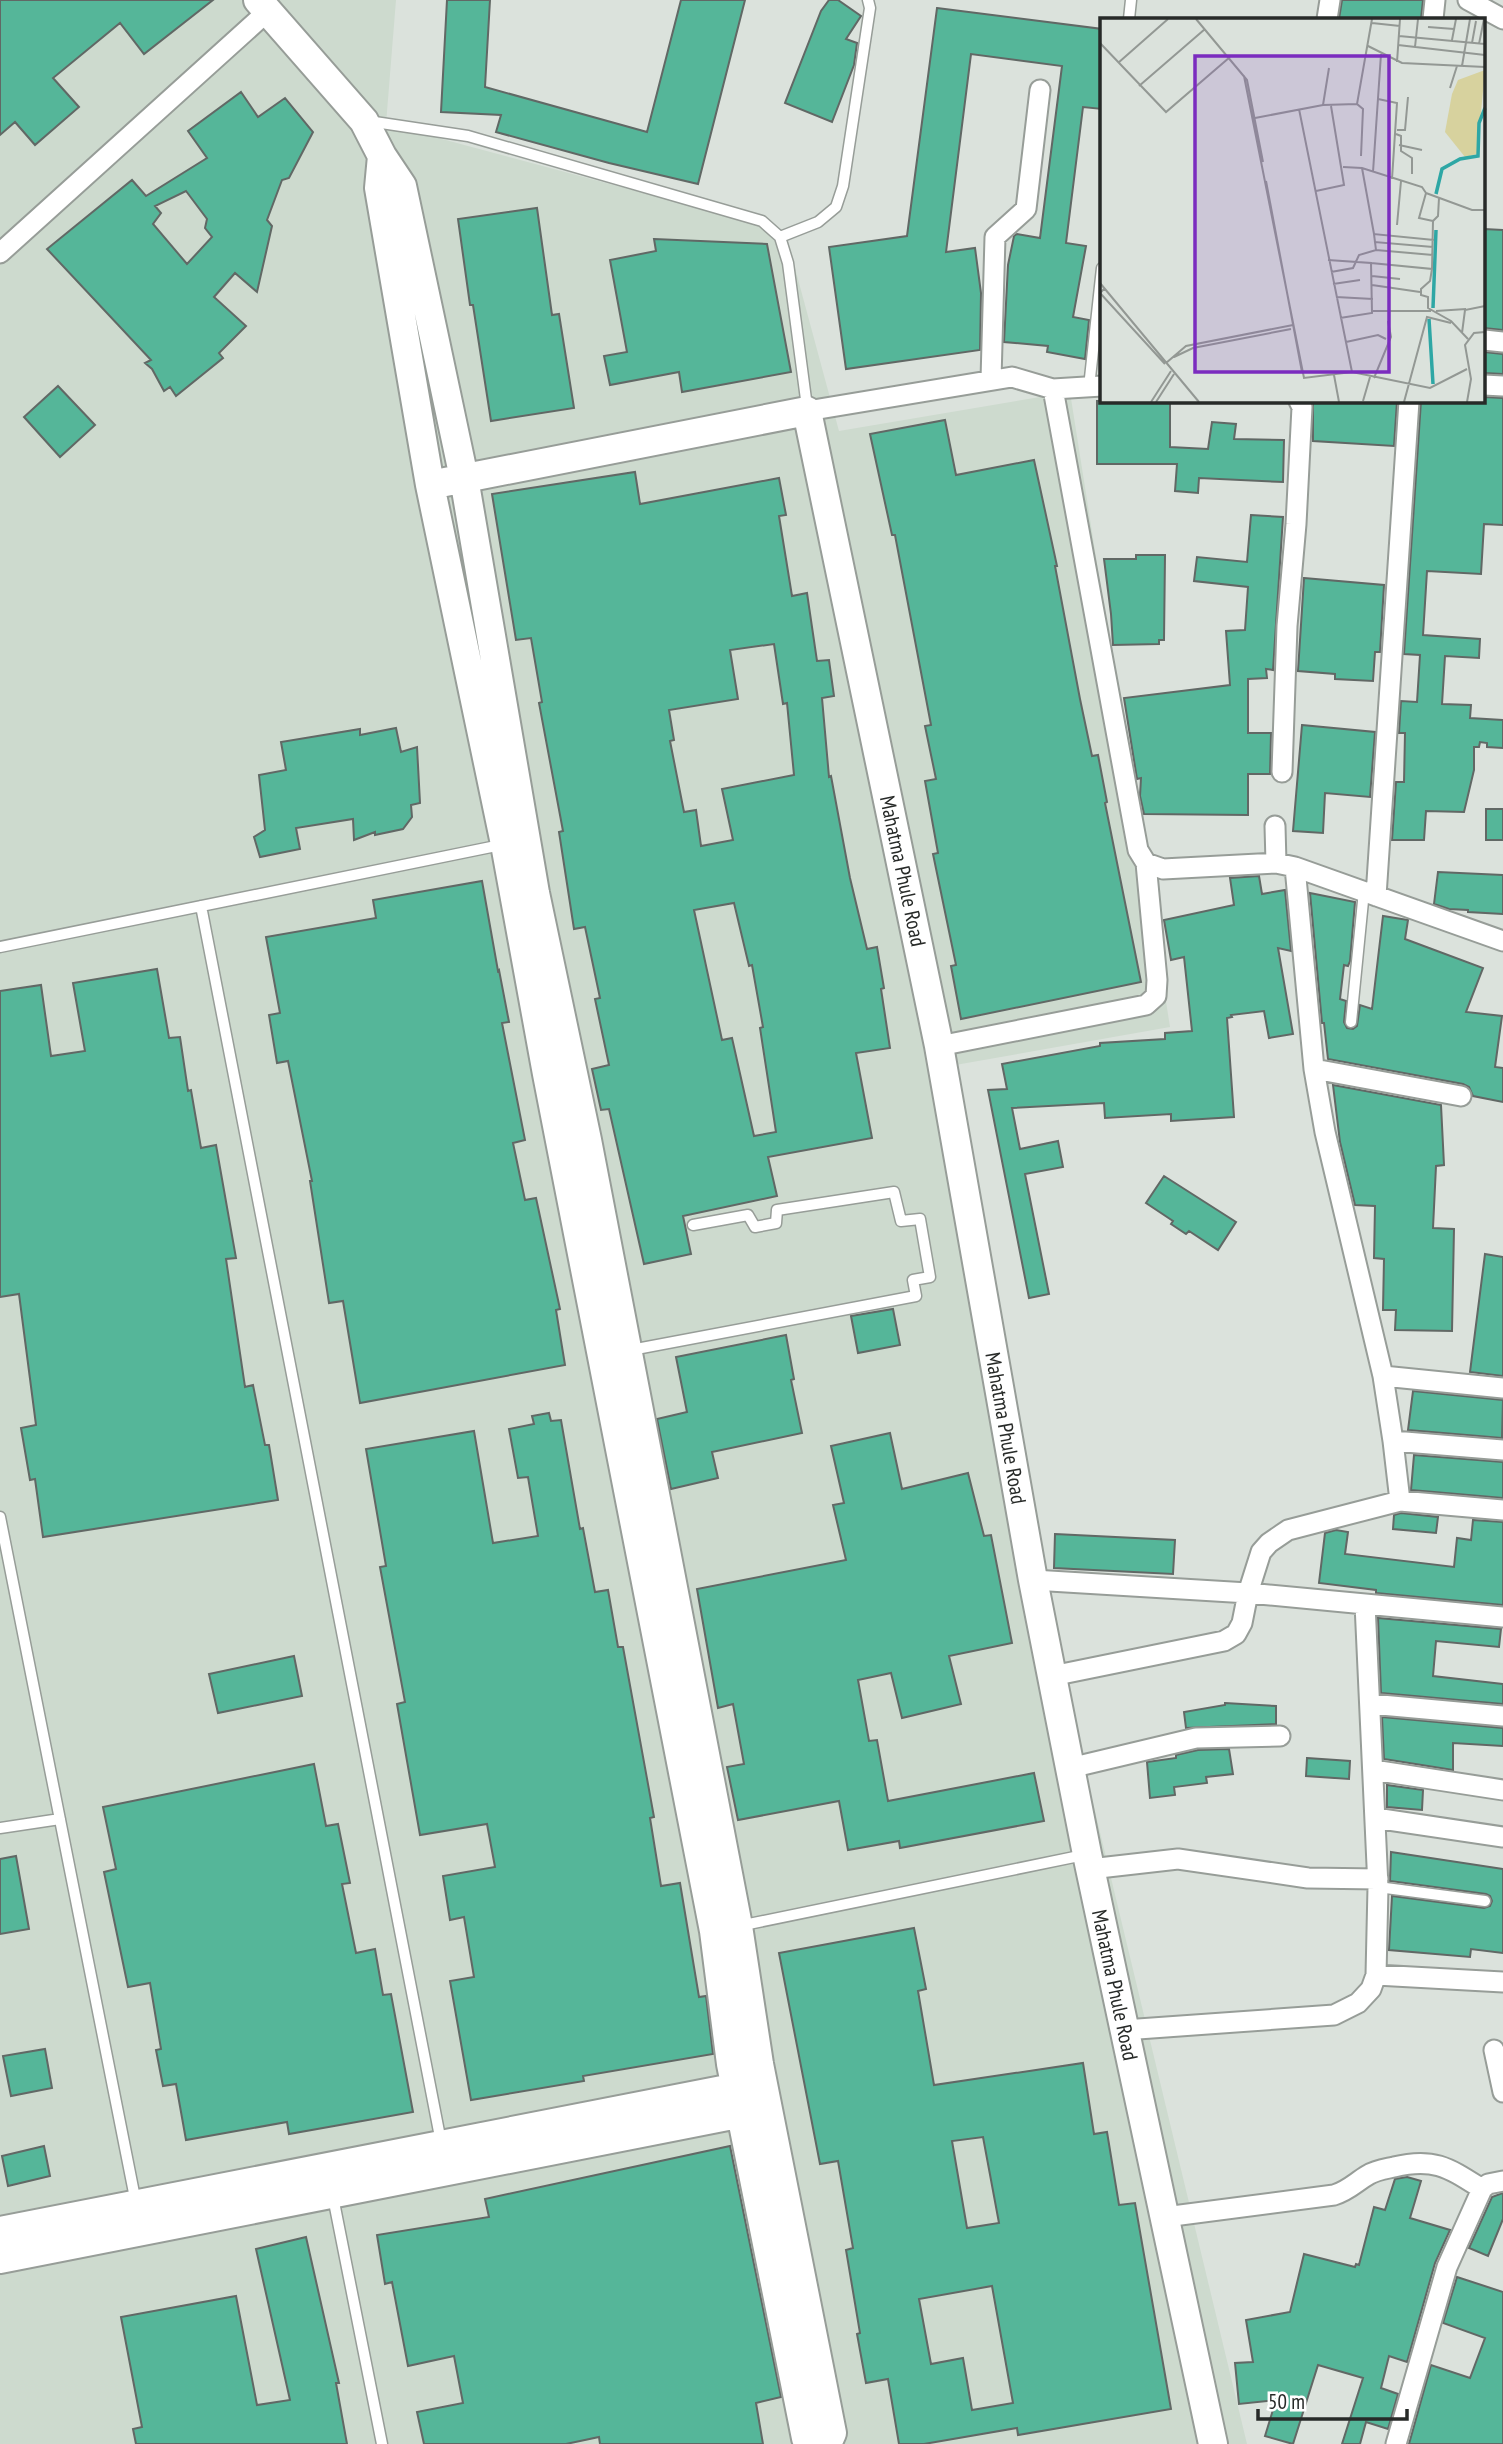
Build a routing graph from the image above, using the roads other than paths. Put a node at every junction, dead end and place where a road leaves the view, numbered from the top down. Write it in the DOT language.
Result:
graph roads {
  1 [pos="868,0"];
  2 [pos="1131,0"];
  3 [pos="1329,0"];
  4 [pos="1434,0"];
  5 [pos="1468,0"];
  6 [pos="263,6"];
  7 [pos="1129,18"];
  8 [pos="1327,18"];
  9 [pos="1433,18"];
  10 [pos="1503,19"];
  11 [pos="1040,90"];
  12 [pos="364,121"];
  13 [pos="382,156"];
  14 [pos="780,237"];
  15 [pos="0,253"];
  16 [pos="1100,307"];
  17 [pos="991,379"];
  18 [pos="1096,386"];
  19 [pos="1053,389"];
  20 [pos="1300,402"];
  21 [pos="1409,402"];
  22 [pos="807,411"];
  23 [pos="464,478"];
  24 [pos="430,485"];
  25 [pos="1282,772"];
  26 [pos="1275,826"];
  27 [pos="505,844"];
  28 [pos="1146,863"];
  29 [pos="1276,863"];
  30 [pos="1296,867"];
  31 [pos="1370,893"];
  32 [pos="201,905"];
  33 [pos="1503,941"];
  34 [pos="0,947"];
  35 [pos="1351,1022"];
  36 [pos="939,1046"];
  37 [pos="1314,1069"];
  38 [pos="1461,1096"];
  39 [pos="693,1225"];
  40 [pos="627,1351"];
  41 [pos="1383,1376"];
  42 [pos="1503,1388"];
  43 [pos="1393,1441"];
  44 [pos="1503,1450"];
  45 [pos="1400,1501"];
  46 [pos="1503,1510"];
  47 [pos="0,1517"];
  48 [pos="658,1577"];
  49 [pos="1033,1580"];
  50 [pos="1248,1593"];
  51 [pos="1365,1604"];
  52 [pos="1503,1617"];
  53 [pos="1052,1676"];
  54 [pos="1370,1704"];
  55 [pos="1503,1716"];
  56 [pos="1280,1736"];
  57 [pos="1070,1768"];
  58 [pos="1373,1770"];
  59 [pos="1503,1790"];
  60 [pos="1375,1818"];
  61 [pos="60,1819"];
  62 [pos="0,1828"];
  63 [pos="1503,1837"];
  64 [pos="1088,1861"];
  65 [pos="1378,1883"];
  66 [pos="1485,1900"];
  67 [pos="726,1928"];
  68 [pos="1376,1975"];
  69 [pos="1503,1982"];
  70 [pos="1124,2030"];
  71 [pos="1494,2050"];
  72 [pos="1503,2092"];
  73 [pos="752,2098"];
  74 [pos="444,2158"];
  75 [pos="1503,2181"];
  76 [pos="1482,2189"];
  77 [pos="333,2193"];
  78 [pos="1165,2217"];
  79 [pos="139,2218"];
  80 [pos="0,2231"];
  81 [pos="0,2259"];
  82 [pos="382,2444"];
  83 [pos="816,2444"];
  84 [pos="827,2444"];
  85 [pos="1213,2444"];
  86 [pos="1396,2444"];
  1 -- 14 [label="lane"];
  2 -- 7 [label="lane"];
  3 -- 8 [label="street"];
  4 -- 9 [label="street"];
  5 -- 10 [label="street"];
  6 -- 12 [label="street"];
  6 -- 15 [label="street"];
  11 -- 17 [label="street"];
  12 -- 13 [label="street"];
  12 -- 14 [label="lane"];
  13 -- 23 [label="street"];
  13 -- 24 [label="street"];
  14 -- 22 [label="lane"];
  16 -- 18 [label="lane"];
  17 -- 19 [label="street"];
  17 -- 22 [label="street"];
  18 -- 19 [label="street"];
  19 -- 28 [label="street"];
  20 -- 25 [label="street"];
  21 -- 31 [label="street"];
  22 -- 23 [label="street"];
  22 -- 36 [label="street, Mahatma Phule Road"];
  23 -- 24 [label="street"];
  23 -- 40 [label="street"];
  24 -- 27 [label="street"];
  26 -- 29 [label="street"];
  27 -- 32 [label="lane"];
  27 -- 48 [label="street"];
  28 -- 29 [label="street"];
  28 -- 36 [label="street"];
  29 -- 30 [label="street"];
  30 -- 31 [label="street"];
  30 -- 37 [label="street"];
  31 -- 33 [label="street"];
  31 -- 35 [label="lane"];
  32 -- 34 [label="lane"];
  32 -- 74 [label="lane"];
  36 -- 49 [label="street, Mahatma Phule Road"];
  37 -- 38 [label="street"];
  37 -- 41 [label="street"];
  39 -- 40 [label="lane"];
  40 -- 48 [label="street"];
  41 -- 42 [label="street"];
  41 -- 43 [label="street"];
  43 -- 44 [label="street"];
  43 -- 45 [label="street"];
  45 -- 46 [label="street"];
  45 -- 50 [label="street"];
  47 -- 61 [label="lane"];
  48 -- 67 [label="street"];
  49 -- 50 [label="street"];
  49 -- 53 [label="street, Mahatma Phule Road"];
  50 -- 51 [label="street"];
  50 -- 53 [label="street"];
  51 -- 52 [label="street"];
  51 -- 54 [label="street"];
  53 -- 57 [label="street, Mahatma Phule Road"];
  54 -- 55 [label="street"];
  54 -- 58 [label="street"];
  56 -- 57 [label="street"];
  57 -- 64 [label="street, Mahatma Phule Road"];
  58 -- 59 [label="street"];
  58 -- 60 [label="street"];
  60 -- 63 [label="street"];
  60 -- 65 [label="street"];
  61 -- 62 [label="lane"];
  61 -- 79 [label="lane"];
  64 -- 65 [label="street"];
  64 -- 67 [label="lane"];
  64 -- 70 [label="street, Mahatma Phule Road"];
  65 -- 66 [label="lane"];
  65 -- 68 [label="street"];
  67 -- 73 [label="street"];
  68 -- 69 [label="street"];
  68 -- 70 [label="street"];
  70 -- 78 [label="street, Mahatma Phule Road"];
  71 -- 72 [label="street"];
  73 -- 74 [label="street"];
  73 -- 83 [label="street"];
  73 -- 84 [label="street"];
  74 -- 77 [label="street"];
  74 -- 79 [label="street"];
  75 -- 76 [label="street"];
  76 -- 78 [label="street"];
  76 -- 86 [label="street"];
  77 -- 79 [label="street"];
  77 -- 82 [label="lane"];
  78 -- 85 [label="street, Mahatma Phule Road"];
  79 -- 80 [label="street"];
  79 -- 81 [label="street"];
}
